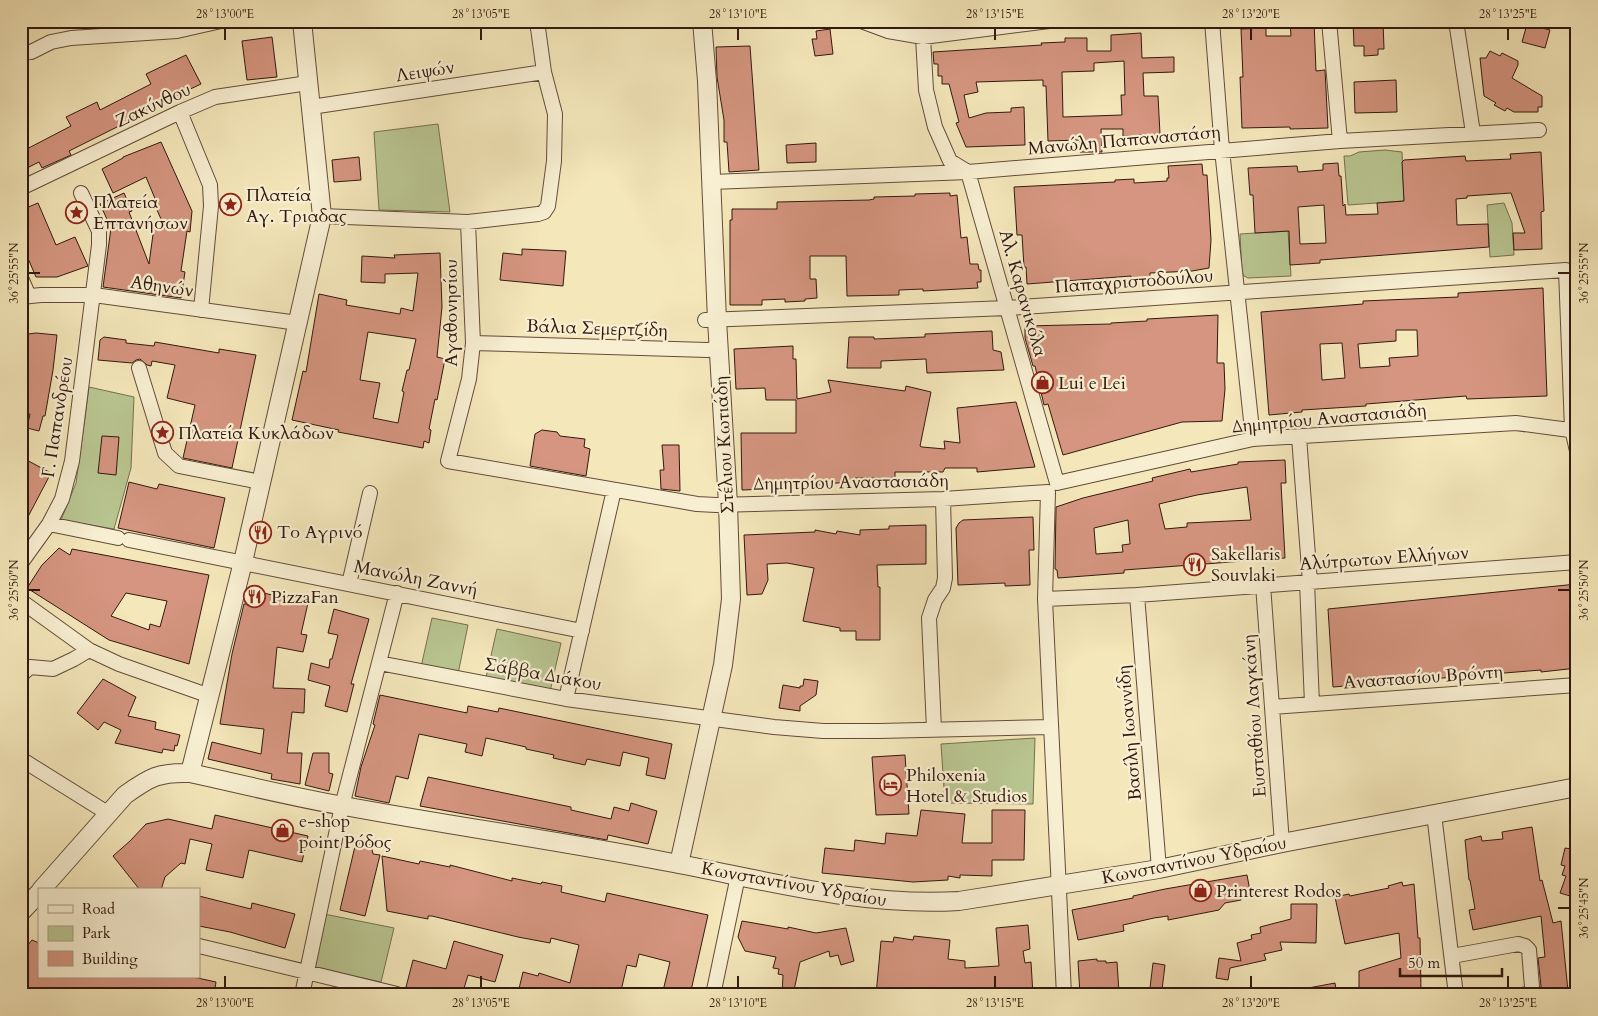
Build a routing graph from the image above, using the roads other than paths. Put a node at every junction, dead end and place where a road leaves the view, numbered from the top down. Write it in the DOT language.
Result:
graph roads {
  1 [pos="221,21"];
  2 [pos="302,21"];
  3 [pos="537,21"];
  4 [pos="691,21"];
  5 [pos="702,21"];
  6 [pos="861,21"];
  7 [pos="919,21"];
  8 [pos="1048,21"];
  9 [pos="1212,21"];
  10 [pos="1329,21"];
  11 [pos="1456,21"];
  12 [pos="923,37"];
  13 [pos="31,52"];
  14 [pos="544,72"];
  15 [pos="308,83"];
  16 [pos="311,107"];
  17 [pos="180,112"];
  18 [pos="1539,130"];
  19 [pos="1473,133"];
  20 [pos="1340,141"];
  21 [pos="1222,150"];
  22 [pos="968,172"];
  23 [pos="712,182"];
  24 [pos="21,188"];
  25 [pos="81,193"];
  26 [pos="322,216"];
  27 [pos="468,222"];
  28 [pos="21,278"];
  29 [pos="1236,292"];
  30 [pos="94,295"];
  31 [pos="25,297"];
  32 [pos="1007,308"];
  33 [pos="201,310"];
  34 [pos="711,320"];
  35 [pos="298,323"];
  36 [pos="473,343"];
  37 [pos="713,350"];
  38 [pos="139,368"];
  39 [pos="1574,430"];
  40 [pos="1299,438"];
  41 [pos="1253,439"];
  42 [pos="1577,451"];
  43 [pos="448,461"];
  44 [pos="261,482"];
  45 [pos="1053,487"];
  46 [pos="614,490"];
  47 [pos="370,493"];
  48 [pos="944,499"];
  49 [pos="722,504"];
  50 [pos="49,524"];
  51 [pos="243,562"];
  52 [pos="1577,562"];
  53 [pos="21,563"];
  54 [pos="1309,582"];
  55 [pos="349,584"];
  56 [pos="1263,585"];
  57 [pos="397,593"];
  58 [pos="1137,595"];
  59 [pos="1045,599"];
  60 [pos="21,601"];
  61 [pos="582,631"];
  62 [pos="89,650"];
  63 [pos="379,663"];
  64 [pos="21,675"];
  65 [pos="1577,685"];
  66 [pos="210,696"];
  67 [pos="566,699"];
  68 [pos="1312,704"];
  69 [pos="1272,706"];
  70 [pos="706,716"];
  71 [pos="1051,727"];
  72 [pos="934,729"];
  73 [pos="21,759"];
  74 [pos="190,773"];
  75 [pos="1577,787"];
  76 [pos="342,806"];
  77 [pos="109,814"];
  78 [pos="1434,814"];
  79 [pos="1282,843"];
  80 [pos="674,863"];
  81 [pos="1159,869"];
  82 [pos="738,876"];
  83 [pos="1058,884"];
  84 [pos="43,888"];
  85 [pos="38,894"];
  86 [pos="27,908"];
  87 [pos="200,946"];
  88 [pos="1452,956"];
  89 [pos="308,972"];
  90 [pos="397,994"];
  91 [pos="302,995"];
  92 [pos="713,995"];
  93 [pos="1064,995"];
  94 [pos="1456,995"];
  95 [pos="1522,995"];
  1 -- 13 [label="street"];
  2 -- 15 [label="street"];
  3 -- 14 [label="street"];
  4 -- 34 [label="street, Στέλιου Κωτιάδη"];
  5 -- 23 [label="street, Στέλιου Κωτιάδη"];
  6 -- 12 [label="street"];
  7 -- 12 [label="street"];
  8 -- 12 [label="street"];
  9 -- 21 [label="street"];
  10 -- 20 [label="street"];
  11 -- 19 [label="street"];
  12 -- 22 [label="street"];
  14 -- 16 [label="street, Λειψών"];
  14 -- 27 [label="street"];
  15 -- 16 [label="street"];
  15 -- 17 [label="street, Ζακύνθου"];
  16 -- 26 [label="street"];
  17 -- 24 [label="street, Ζακύνθου"];
  17 -- 33 [label="street"];
  18 -- 19 [label="street, Μανώλη Παπαναστάση"];
  19 -- 20 [label="street, Μανώλη Παπαναστάση"];
  20 -- 21 [label="street, Μανώλη Παπαναστάση"];
  21 -- 22 [label="street, Μανώλη Παπαναστάση"];
  21 -- 29 [label="street"];
  22 -- 23 [label="street, Μανώλη Παπαναστάση"];
  22 -- 32 [label="street, Αλ. Καρανικόλα"];
  23 -- 34 [label="street, Στέλιου Κωτιάδη"];
  25 -- 30 [label="street, Γ. Παπανδρέου"];
  26 -- 27 [label="street"];
  26 -- 35 [label="street"];
  27 -- 36 [label="street, Αγαθονησίου"];
  28 -- 31 [label="street"];
  29 -- 32 [label="street, Παπαχριστοδούλου"];
  29 -- 39 [label="street, Παπαχριστοδούλου"];
  29 -- 41 [label="street"];
  30 -- 31 [label="street, Αθηνών"];
  30 -- 33 [label="street, Αθηνών"];
  30 -- 50 [label="street, Γ. Παπανδρέου"];
  32 -- 34 [label="street, Παπαχριστοδούλου"];
  32 -- 45 [label="street, Αλ. Καρανικόλα"];
  33 -- 35 [label="street, Αθηνών"];
  34 -- 37 [label="street, Στέλιου Κωτιάδη"];
  35 -- 44 [label="street"];
  36 -- 37 [label="street, Βάλια Σεμερτζίδη"];
  36 -- 43 [label="street, Αγαθονησίου"];
  37 -- 49 [label="street, Στέλιου Κωτιάδη"];
  38 -- 44 [label="street"];
  39 -- 40 [label="street, Δημητρίου Αναστασιάδη"];
  39 -- 42 [label="street"];
  40 -- 41 [label="street, Δημητρίου Αναστασιάδη"];
  40 -- 54 [label="street"];
  41 -- 45 [label="street, Δημητρίου Αναστασιάδη"];
  43 -- 46 [label="street, Δημητρίου Αναστασιάδη"];
  44 -- 51 [label="street"];
  45 -- 48 [label="street, Δημητρίου Αναστασιάδη"];
  45 -- 59 [label="street, Αλ. Καρανικόλα"];
  46 -- 49 [label="street, Δημητρίου Αναστασιάδη"];
  46 -- 61 [label="street"];
  47 -- 55 [label="street"];
  48 -- 49 [label="street, Δημητρίου Αναστασιάδη"];
  48 -- 72 [label="street"];
  49 -- 70 [label="street, Στέλιου Κωτιάδη"];
  50 -- 51 [label="street, Μανώλη Ζαννή"];
  50 -- 53 [label="street, Γ. Παπανδρέου"];
  51 -- 55 [label="street, Μανώλη Ζαννή"];
  51 -- 66 [label="street"];
  52 -- 54 [label="street, Αλύτρωτων Ελλήνων"];
  54 -- 56 [label="street, Αλύτρωτων Ελλήνων"];
  54 -- 68 [label="street"];
  55 -- 57 [label="street, Μανώλη Ζαννή"];
  56 -- 58 [label="street, Αλύτρωτων Ελλήνων"];
  56 -- 69 [label="street, Ευσταθίου Λαγκάνη"];
  57 -- 61 [label="street, Μανώλη Ζαννή"];
  57 -- 63 [label="street"];
  58 -- 59 [label="street, Αλύτρωτων Ελλήνων"];
  58 -- 81 [label="street, Βασίλη Ιωαννίδη"];
  59 -- 71 [label="street, Αλ. Καρανικόλα"];
  60 -- 62 [label="street"];
  61 -- 67 [label="street"];
  62 -- 64 [label="street"];
  62 -- 66 [label="street"];
  63 -- 67 [label="street, Σάββα Διάκου"];
  63 -- 76 [label="street"];
  65 -- 68 [label="street, Αναστασίου Βρόντη"];
  66 -- 74 [label="street"];
  67 -- 70 [label="street, Σάββα Διάκου"];
  68 -- 69 [label="street, Αναστασίου Βρόντη"];
  69 -- 79 [label="street, Ευσταθίου Λαγκάνη"];
  70 -- 72 [label="street, Σάββα Διάκου"];
  70 -- 80 [label="street, Στέλιου Κωτιάδη"];
  71 -- 72 [label="street, Σάββα Διάκου"];
  71 -- 83 [label="street, Αλ. Καρανικόλα"];
  73 -- 77 [label="street"];
  74 -- 76 [label="street, Κωνσταντίνου Υδραίου"];
  74 -- 77 [label="street, Κωνσταντίνου Υδραίου"];
  75 -- 78 [label="street, Κωνσταντίνου Υδραίου"];
  76 -- 80 [label="street, Κωνσταντίνου Υδραίου"];
  76 -- 89 [label="street"];
  77 -- 84 [label="street"];
  78 -- 79 [label="street, Κωνσταντίνου Υδραίου"];
  78 -- 88 [label="street"];
  79 -- 81 [label="street, Κωνσταντίνου Υδραίου"];
  80 -- 82 [label="street, Κωνσταντίνου Υδραίου"];
  81 -- 83 [label="street, Κωνσταντίνου Υδραίου"];
  82 -- 83 [label="street, Κωνσταντίνου Υδραίου"];
  82 -- 92 [label="street"];
  83 -- 93 [label="street, Αλ. Καρανικόλα"];
  85 -- 86 [label="street"];
  87 -- 89 [label="street"];
  88 -- 94 [label="street"];
  88 -- 95 [label="street"];
  89 -- 90 [label="street"];
  89 -- 91 [label="street"];
}
